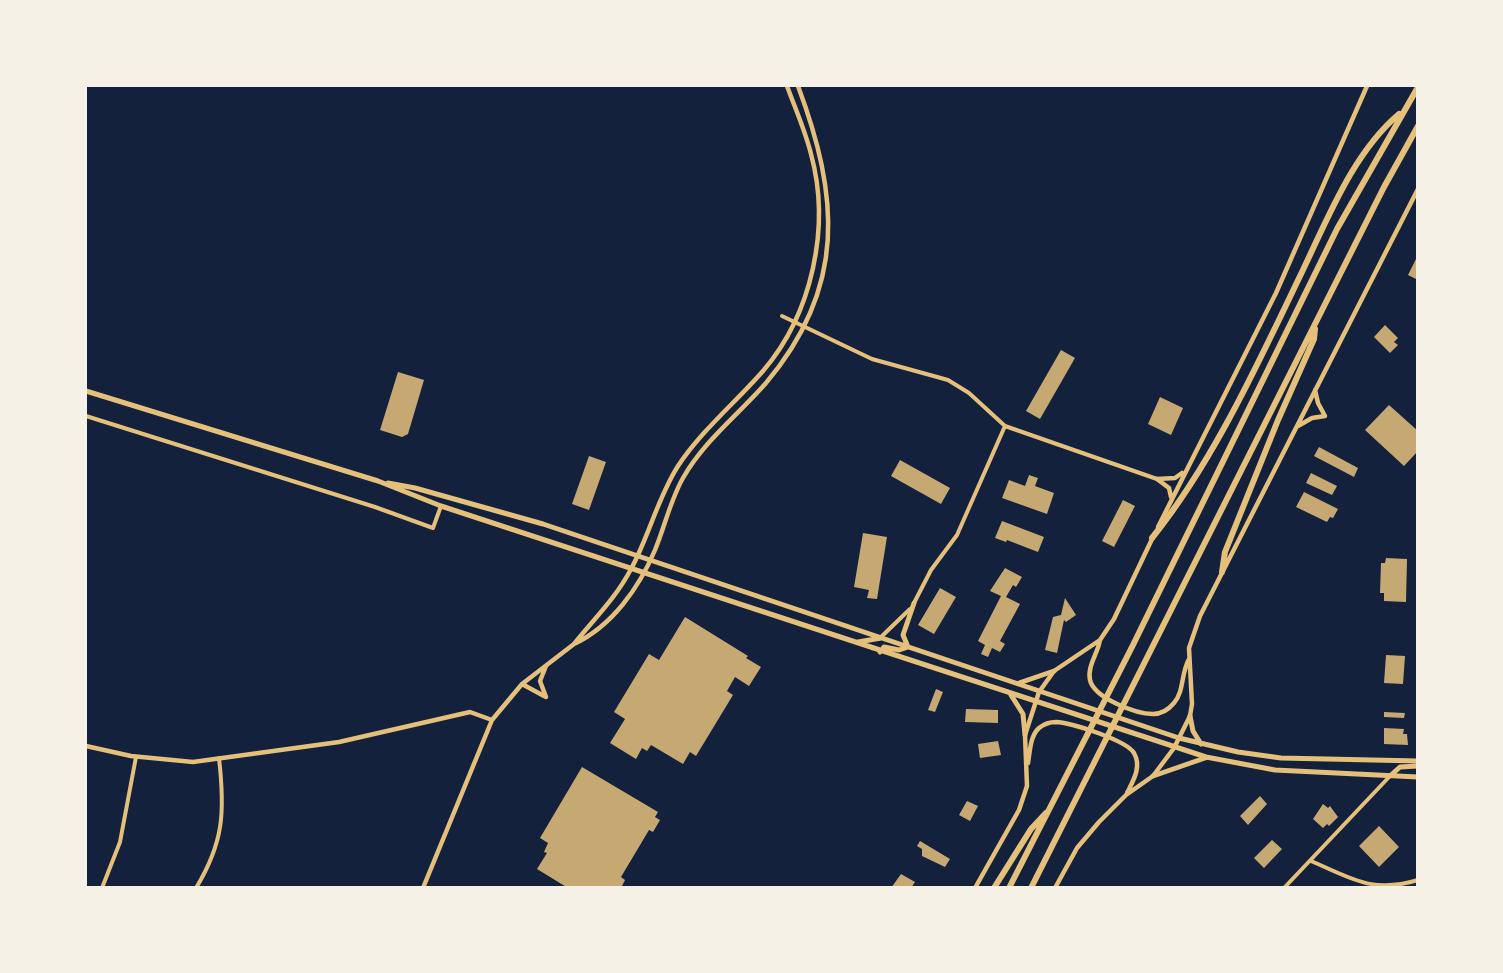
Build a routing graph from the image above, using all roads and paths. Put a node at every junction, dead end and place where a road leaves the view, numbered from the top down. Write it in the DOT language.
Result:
graph roads {
  1 [pos="787,86"];
  2 [pos="798,86"];
  3 [pos="1367,86"];
  4 [pos="1418,87"];
  5 [pos="1402,112"];
  6 [pos="1418,126"];
  7 [pos="1418,189"];
  8 [pos="782,316"];
  9 [pos="795,322"];
  10 [pos="1315,324"];
  11 [pos="804,327"];
  12 [pos="1315,388"];
  13 [pos="86,391"];
  14 [pos="86,416"];
  15 [pos="1005,426"];
  16 [pos="1295,428"];
  17 [pos="1185,472"];
  18 [pos="1157,479"];
  19 [pos="378,481"];
  20 [pos="1171,498"];
  21 [pos="441,506"];
  22 [pos="1152,538"];
  23 [pos="637,557"];
  24 [pos="650,561"];
  25 [pos="632,568"];
  26 [pos="644,572"];
  27 [pos="1222,572"];
  28 [pos="914,603"];
  29 [pos="881,638"];
  30 [pos="1100,640"];
  31 [pos="853,643"];
  32 [pos="574,644"];
  33 [pos="908,647"];
  34 [pos="880,652"];
  35 [pos="1189,659"];
  36 [pos="550,662"];
  37 [pos="1054,671"];
  38 [pos="522,684"];
  39 [pos="1018,684"];
  40 [pos="1039,692"];
  41 [pos="1010,694"];
  42 [pos="1034,702"];
  43 [pos="1190,716"];
  44 [pos="492,720"];
  45 [pos="1025,735"];
  46 [pos="1179,738"];
  47 [pos="1201,744"];
  48 [pos="86,746"];
  49 [pos="1174,748"];
  50 [pos="136,757"];
  51 [pos="1206,757"];
  52 [pos="219,758"];
  53 [pos="1418,761"];
  54 [pos="1028,766"];
  55 [pos="1418,766"];
  56 [pos="1153,776"];
  57 [pos="1390,776"];
  58 [pos="1418,777"];
  59 [pos="1126,795"];
  60 [pos="1050,809"];
  61 [pos="1311,861"];
  62 [pos="1418,880"];
  63 [pos="102,888"];
  64 [pos="195,888"];
  65 [pos="423,888"];
  66 [pos="975,888"];
  67 [pos="994,888"];
  68 [pos="1009,888"];
  69 [pos="1031,888"];
  70 [pos="1055,888"];
  71 [pos="1284,888"];
  1 -- 9 [label="main road"];
  2 -- 11 [label="main road"];
  3 -- 17 [label="main road"];
  4 -- 5 [label="highway"];
  5 -- 22 [label="highway"];
  5 -- 60 [label="highway"];
  6 -- 10 [label="highway"];
  7 -- 12 [label="main road"];
  8 -- 9 [label="street"];
  9 -- 11 [label="street"];
  9 -- 23 [label="main road"];
  10 -- 27 [label="highway"];
  10 -- 69 [label="highway"];
  11 -- 15 [label="street"];
  11 -- 24 [label="main road"];
  12 -- 16 [label="main road"];
  12 -- 16 [label="main road"];
  13 -- 19 [label="main road"];
  14 -- 21 [label="street"];
  15 -- 18 [label="street"];
  15 -- 28 [label="street"];
  16 -- 27 [label="main road"];
  17 -- 18 [label="main road"];
  17 -- 20 [label="main road"];
  18 -- 20 [label="main road"];
  19 -- 21 [label="main road"];
  19 -- 23 [label="main road"];
  20 -- 22 [label="main road"];
  21 -- 25 [label="main road"];
  22 -- 30 [label="main road"];
  23 -- 24 [label="main road"];
  23 -- 25 [label="main road"];
  24 -- 26 [label="main road"];
  24 -- 29 [label="main road"];
  25 -- 26 [label="main road"];
  25 -- 32 [label="main road"];
  26 -- 31 [label="main road"];
  26 -- 32 [label="main road"];
  27 -- 35 [label="main road"];
  28 -- 29 [label="street"];
  28 -- 33 [label="main road"];
  29 -- 31 [label="main road"];
  29 -- 33 [label="main road"];
  30 -- 35 [label="main road"];
  30 -- 37 [label="main road"];
  31 -- 34 [label="main road"];
  32 -- 36 [label="main road"];
  33 -- 34 [label="main road"];
  33 -- 39 [label="main road"];
  34 -- 41 [label="main road"];
  35 -- 43 [label="main road"];
  36 -- 38 [label="main road"];
  36 -- 38 [label="main road"];
  37 -- 39 [label="main road"];
  37 -- 40 [label="main road"];
  38 -- 44 [label="main road"];
  39 -- 40 [label="main road"];
  40 -- 42 [label="main road"];
  40 -- 46 [label="main road"];
  41 -- 42 [label="main road"];
  41 -- 45 [label="main road"];
  42 -- 45 [label="main road"];
  42 -- 49 [label="main road"];
  43 -- 46 [label="main road"];
  43 -- 47 [label="main road"];
  44 -- 52 [label="main road"];
  44 -- 65 [label="main road"];
  45 -- 54 [label="main road"];
  46 -- 47 [label="main road"];
  46 -- 49 [label="main road"];
  47 -- 53 [label="main road"];
  48 -- 50 [label="main road"];
  49 -- 51 [label="main road"];
  49 -- 56 [label="main road"];
  50 -- 52 [label="main road"];
  50 -- 63 [label="street"];
  51 -- 56 [label="main road"];
  51 -- 57 [label="main road"];
  52 -- 64 [label="street"];
  54 -- 59 [label="main road"];
  54 -- 66 [label="main road"];
  55 -- 57 [label="main road"];
  56 -- 59 [label="main road"];
  57 -- 58 [label="main road"];
  57 -- 61 [label="street"];
  59 -- 70 [label="main road"];
  60 -- 67 [label="highway"];
  60 -- 68 [label="highway"];
  61 -- 62 [label="street"];
  61 -- 71 [label="street"];
}
